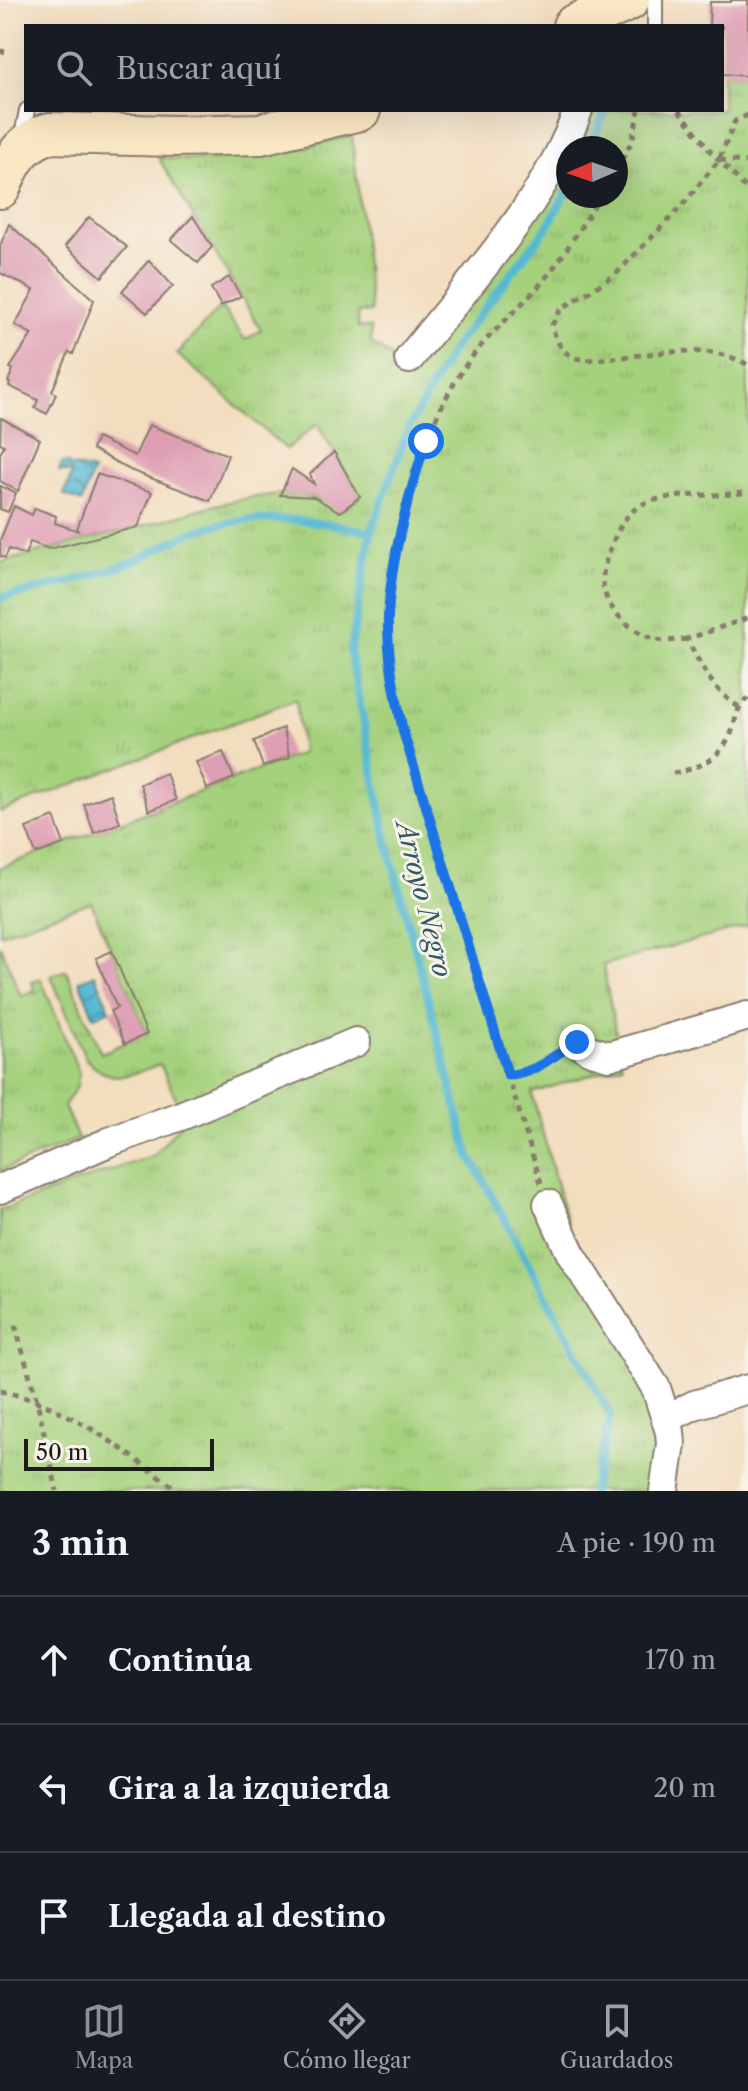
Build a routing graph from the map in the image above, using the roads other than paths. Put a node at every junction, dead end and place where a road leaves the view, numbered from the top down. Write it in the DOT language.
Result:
graph roads {
  1 [pos="655,0"];
  2 [pos="655,24"];
  3 [pos="27,112"];
  4 [pos="352,112"];
  5 [pos="577,112"];
  6 [pos="19,150"];
  7 [pos="0,188"];
  8 [pos="409,359"];
  9 [pos="748,1016"];
  10 [pos="356,1042"];
  11 [pos="577,1042"];
  12 [pos="0,1189"];
  13 [pos="548,1204"];
  14 [pos="748,1389"];
  15 [pos="666,1419"];
  16 [pos="664,1491"];
  1 -- 2 [label="lane"];
  3 -- 6 [label="lane"];
  4 -- 6 [label="main road"];
  5 -- 8 [label="street"];
  6 -- 7 [label="main road"];
  9 -- 11 [label="street"];
  10 -- 12 [label="street"];
  13 -- 15 [label="street"];
  14 -- 15 [label="street"];
  15 -- 16 [label="street"];
}
